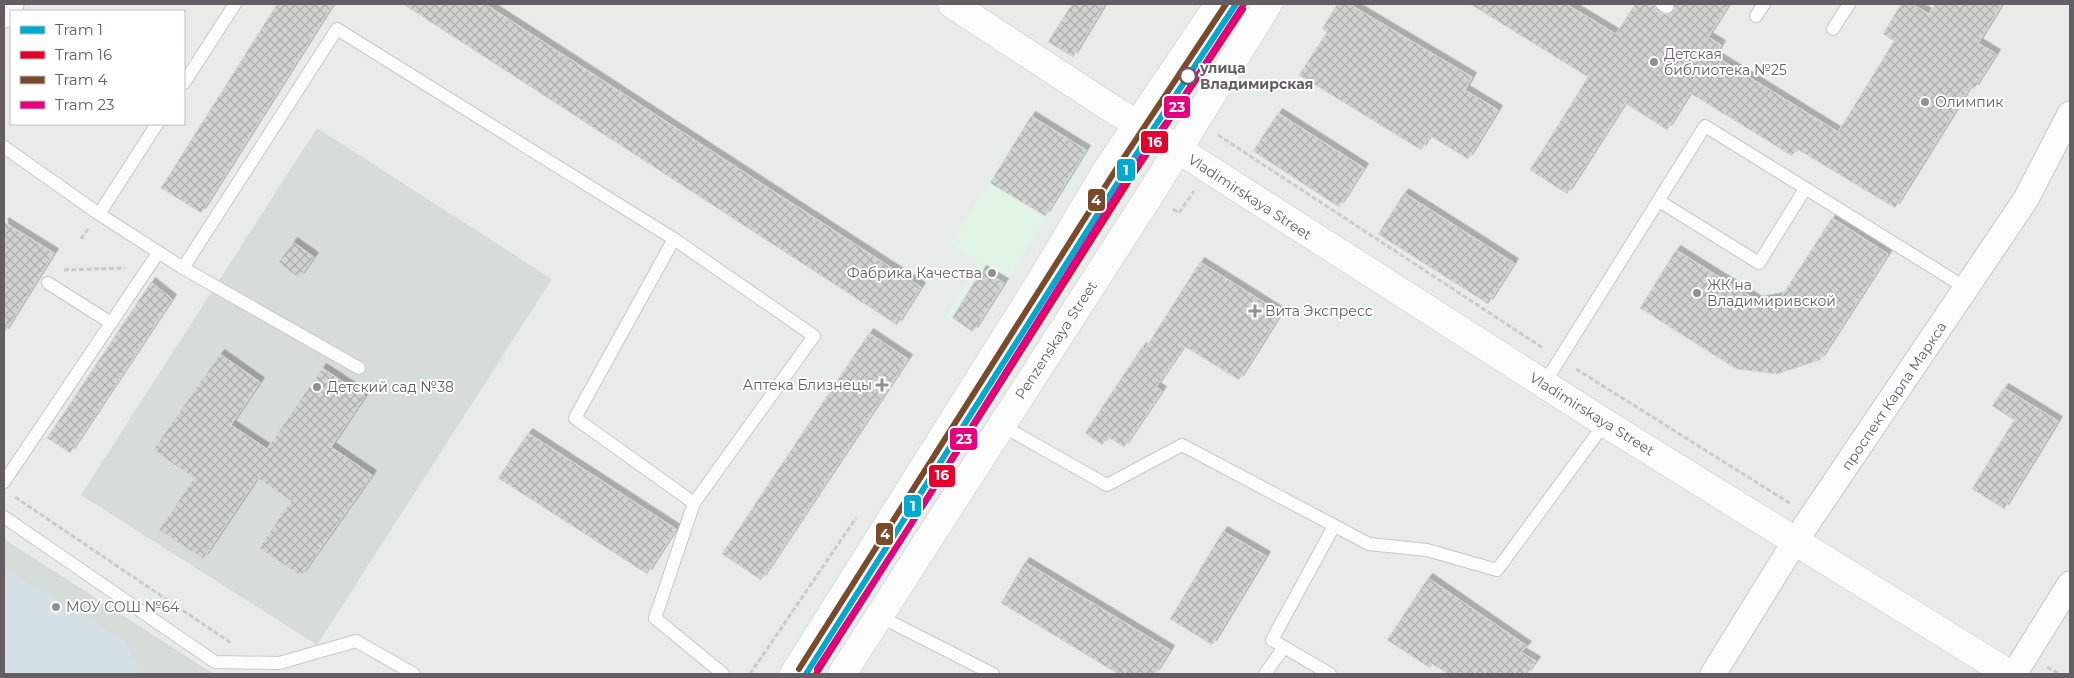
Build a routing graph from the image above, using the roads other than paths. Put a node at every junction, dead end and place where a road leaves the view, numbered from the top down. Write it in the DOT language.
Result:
graph roads {
  1 [pos="11,4"];
  2 [pos="235,4"];
  3 [pos="952,4"];
  4 [pos="1219,4"];
  5 [pos="1268,4"];
  6 [pos="1764,4"];
  7 [pos="1849,4"];
  8 [pos="4,15"];
  9 [pos="1756,16"];
  10 [pos="1833,29"];
  11 [pos="185,80"];
  12 [pos="2070,114"];
  13 [pos="1139,124"];
  14 [pos="156,125"];
  15 [pos="4,147"];
  16 [pos="1177,150"];
  17 [pos="1805,189"];
  18 [pos="1658,201"];
  19 [pos="99,214"];
  20 [pos="674,239"];
  21 [pos="158,253"];
  22 [pos="183,268"];
  23 [pos="48,283"];
  24 [pos="1966,288"];
  25 [pos="111,323"];
  26 [pos="359,368"];
  27 [pos="1544,384"];
  28 [pos="1605,423"];
  29 [pos="1001,425"];
  30 [pos="4,482"];
  31 [pos="694,504"];
  32 [pos="4,517"];
  33 [pos="1334,526"];
  34 [pos="1796,540"];
  35 [pos="2070,584"];
  36 [pos="879,616"];
  37 [pos="1284,647"];
  38 [pos="2020,664"];
  39 [pos="414,674"];
  40 [pos="723,674"];
  41 [pos="794,674"];
  42 [pos="842,674"];
  43 [pos="993,674"];
  44 [pos="1266,674"];
  45 [pos="1330,674"];
  46 [pos="1713,674"];
  47 [pos="2009,674"];
  1 -- 8 [label="street"];
  2 -- 11 [label="lane"];
  3 -- 13 [label="main road"];
  4 -- 13 [label="main road"];
  5 -- 16 [label="main road, Penzenskaya Street"];
  6 -- 9 [label="lane"];
  7 -- 10 [label="lane"];
  12 -- 24 [label="street, проспект Карла Маркса"];
  13 -- 16 [label="main road, Vladimirskaya Street"];
  13 -- 41 [label="main road"];
  14 -- 19 [label="lane"];
  15 -- 19 [label="lane"];
  16 -- 27 [label="main road, Vladimirskaya Street"];
  16 -- 29 [label="main road, Penzenskaya Street"];
  17 -- 18 [label="lane"];
  17 -- 18 [label="lane"];
  17 -- 24 [label="lane"];
  18 -- 27 [label="lane"];
  19 -- 21 [label="lane"];
  20 -- 22 [label="lane"];
  20 -- 31 [label="lane"];
  20 -- 31 [label="lane"];
  21 -- 22 [label="lane"];
  21 -- 25 [label="lane"];
  22 -- 26 [label="lane"];
  23 -- 25 [label="lane"];
  24 -- 34 [label="street, проспект Карла Маркса"];
  25 -- 30 [label="lane"];
  27 -- 28 [label="main road, Vladimirskaya Street"];
  28 -- 33 [label="lane"];
  28 -- 34 [label="main road, Vladimirskaya Street"];
  29 -- 33 [label="lane"];
  29 -- 36 [label="main road, Penzenskaya Street"];
  31 -- 40 [label="lane"];
  32 -- 39 [label="lane"];
  33 -- 37 [label="lane"];
  34 -- 46 [label="street, проспект Карла Маркса"];
  34 -- 47 [label="main road, Vladimirskaya Street"];
  35 -- 38 [label="street"];
  36 -- 42 [label="main road, Penzenskaya Street"];
  36 -- 43 [label="lane"];
  37 -- 44 [label="lane"];
  37 -- 45 [label="lane"];
}
